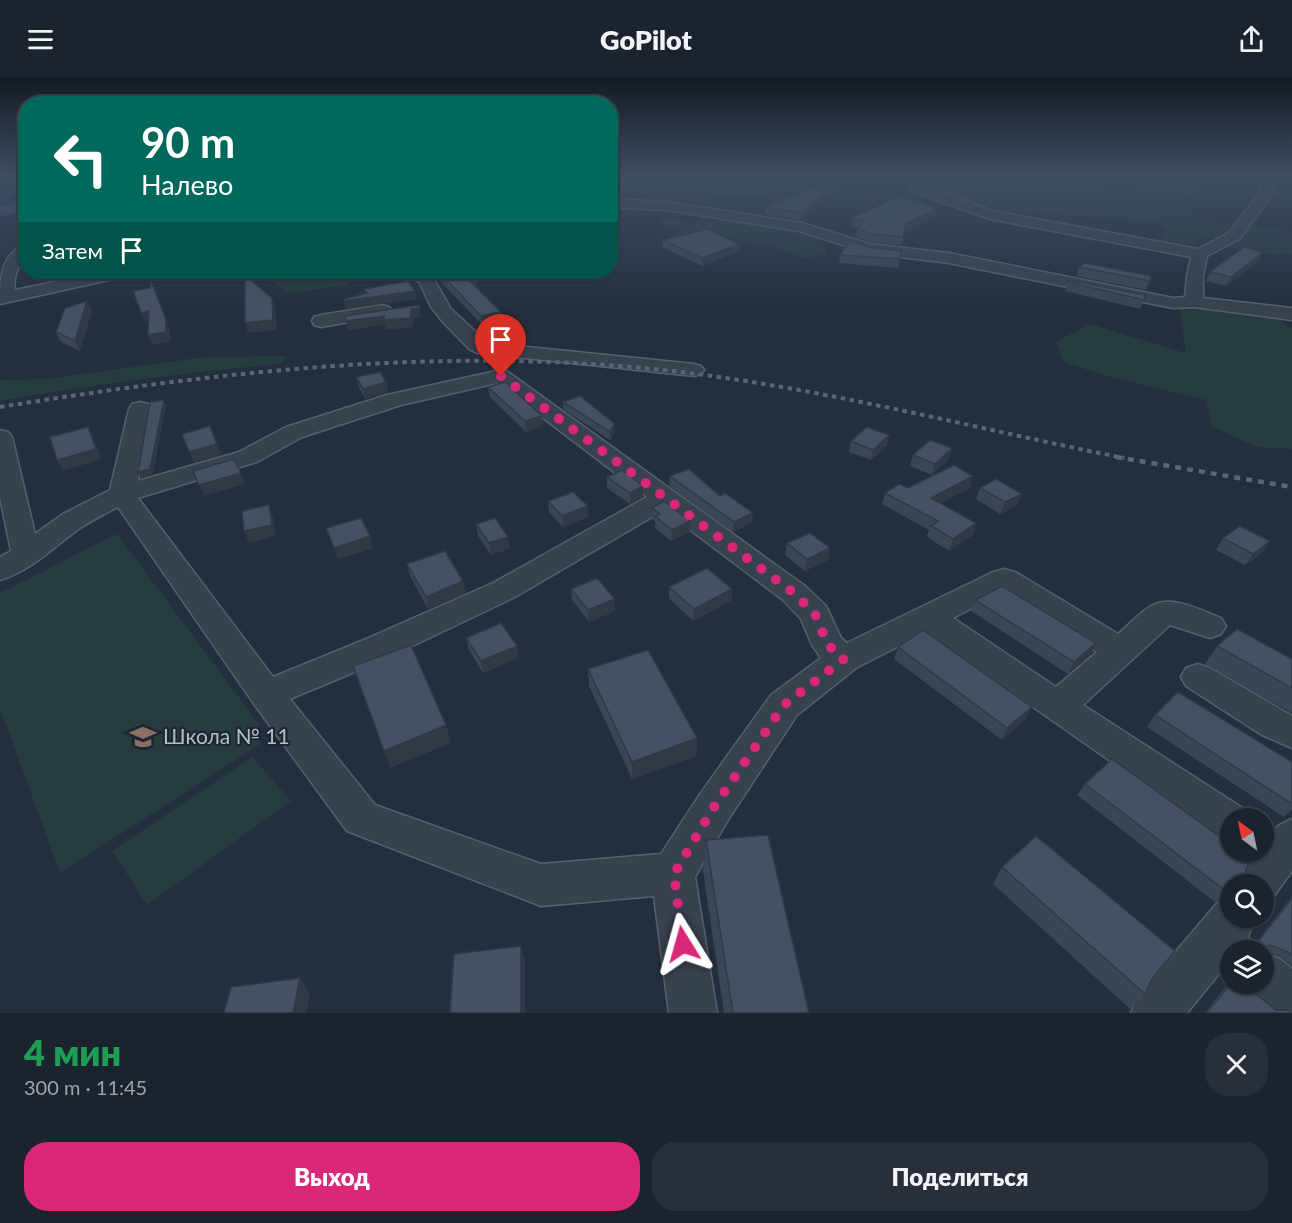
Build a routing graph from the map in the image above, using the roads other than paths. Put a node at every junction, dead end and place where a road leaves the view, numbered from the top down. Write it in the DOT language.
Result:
graph roads {
  1 [pos="760,220"];
  2 [pos="1015,220"];
  3 [pos="1248,220"];
  4 [pos="1200,254"];
  5 [pos="18,256"];
  6 [pos="90,279"];
  7 [pos="427,279"];
  8 [pos="4,298"];
  9 [pos="1194,302"];
  10 [pos="438,304"];
  11 [pos="1292,314"];
  12 [pos="321,321"];
  13 [pos="694,370"];
  14 [pos="140,410"];
  15 [pos="1,448"];
  16 [pos="122,495"];
  17 [pos="666,498"];
  18 [pos="9,555"];
  19 [pos="0,570"];
  20 [pos="928,617"];
  21 [pos="1210,626"];
  22 [pos="1120,651"];
  23 [pos="844,659"];
  24 [pos="1198,677"];
  25 [pos="266,694"];
  26 [pos="1058,707"];
  27 [pos="1292,733"];
  28 [pos="1220,815"];
  29 [pos="674,874"];
  30 [pos="1228,936"];
  31 [pos="1274,985"];
  32 [pos="1292,999"];
  33 [pos="693,1013"];
  34 [pos="1155,1013"];
  1 -- 9 [label="street"];
  2 -- 4 [label="street"];
  3 -- 4 [label="street"];
  4 -- 9 [label="street"];
  5 -- 8 [label="street"];
  6 -- 8 [label="street"];
  7 -- 10 [label="street"];
  9 -- 11 [label="street"];
  10 -- 12 [label="street"];
  10 -- 13 [label="street"];
  14 -- 16 [label="street"];
  15 -- 18 [label="street"];
  16 -- 17 [label="street"];
  16 -- 18 [label="street"];
  16 -- 25 [label="street"];
  17 -- 23 [label="street"];
  17 -- 25 [label="street"];
  18 -- 19 [label="street"];
  20 -- 22 [label="street"];
  20 -- 23 [label="street"];
  20 -- 26 [label="street"];
  21 -- 22 [label="street"];
  22 -- 26 [label="street"];
  23 -- 29 [label="street"];
  24 -- 27 [label="street"];
  25 -- 29 [label="street"];
  26 -- 28 [label="street"];
  29 -- 33 [label="street"];
  30 -- 34 [label="street"];
  31 -- 32 [label="street"];
}
